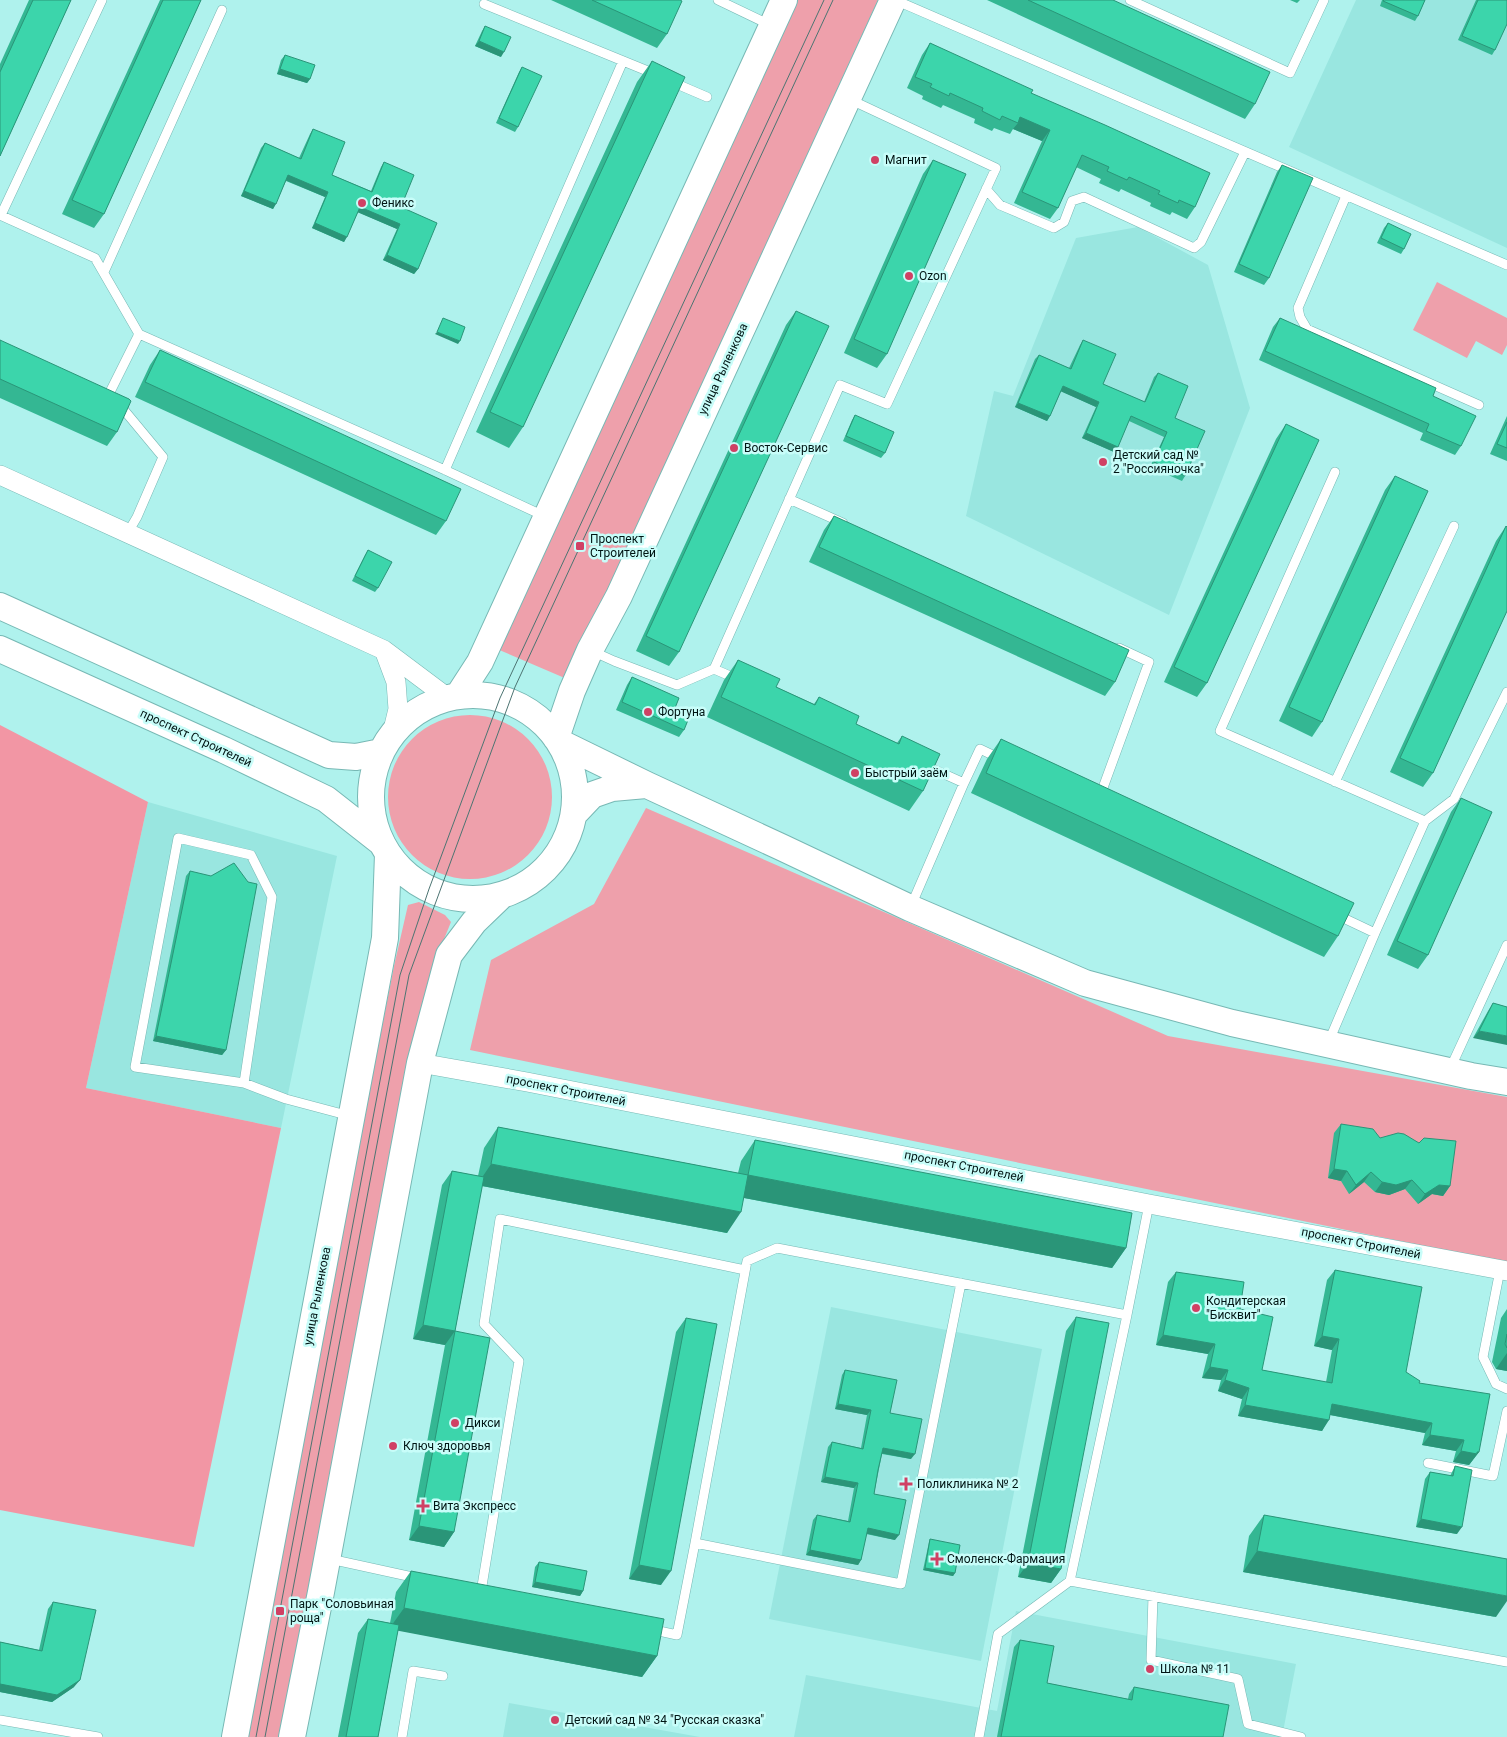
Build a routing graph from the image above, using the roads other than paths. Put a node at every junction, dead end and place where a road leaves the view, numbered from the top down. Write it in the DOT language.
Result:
graph roads {
  1 [pos="102,0"];
  2 [pos="718,0"];
  3 [pos="784,0"];
  4 [pos="893,0"];
  5 [pos="1130,0"];
  6 [pos="1324,0"];
  7 [pos="484,4"];
  8 [pos="222,10"];
  9 [pos="772,26"];
  10 [pos="623,61"];
  11 [pos="707,97"];
  12 [pos="847,98"];
  13 [pos="1245,152"];
  14 [pos="986,189"];
  15 [pos="1346,196"];
  16 [pos="0,215"];
  17 [pos="1507,265"];
  18 [pos="104,272"];
  19 [pos="139,334"];
  20 [pos="1479,405"];
  21 [pos="445,470"];
  22 [pos="1335,472"];
  23 [pos="0,475"];
  24 [pos="789,499"];
  25 [pos="547,517"];
  26 [pos="1454,526"];
  27 [pos="852,528"];
  28 [pos="128,534"];
  29 [pos="0,606"];
  30 [pos="1113,646"];
  31 [pos="0,649"];
  32 [pos="384,650"];
  33 [pos="590,650"];
  34 [pos="714,669"];
  35 [pos="749,685"];
  36 [pos="1507,692"];
  37 [pos="453,697"];
  38 [pos="558,740"];
  39 [pos="387,743"];
  40 [pos="919,762"];
  41 [pos="1007,762"];
  42 [pos="1335,782"];
  43 [pos="964,783"];
  44 [pos="647,785"];
  45 [pos="1088,799"];
  46 [pos="574,814"];
  47 [pos="1425,821"];
  48 [pos="385,849"];
  49 [pos="502,895"];
  50 [pos="910,908"];
  51 [pos="1330,912"];
  52 [pos="1375,933"];
  53 [pos="1507,945"];
  54 [pos="1327,1044"];
  55 [pos="420,1063"];
  56 [pos="1449,1071"];
  57 [pos="1507,1082"];
  58 [pos="244,1083"];
  59 [pos="351,1116"];
  60 [pos="1150,1204"];
  61 [pos="745,1270"];
  62 [pos="1503,1271"];
  63 [pos="961,1283"];
  64 [pos="1127,1315"];
  65 [pos="1507,1389"];
  66 [pos="1507,1411"];
  67 [pos="1428,1464"];
  68 [pos="695,1543"];
  69 [pos="327,1558"];
  70 [pos="426,1580"];
  71 [pos="1070,1581"];
  72 [pos="481,1592"];
  73 [pos="1153,1596"];
  74 [pos="639,1626"];
  75 [pos="1507,1662"];
  76 [pos="443,1676"];
  77 [pos="0,1720"];
  78 [pos="98,1737"];
  79 [pos="235,1737"];
  80 [pos="292,1737"];
  81 [pos="402,1737"];
  82 [pos="980,1737"];
  83 [pos="1301,1737"];
  1 -- 16 [label="lane"];
  2 -- 9 [label="lane"];
  3 -- 9 [label="main road"];
  4 -- 12 [label="main road, улица Рыленкова"];
  4 -- 13 [label="lane"];
  5 -- 6 [label="lane"];
  7 -- 10 [label="lane"];
  8 -- 18 [label="lane"];
  9 -- 25 [label="main road"];
  10 -- 11 [label="lane"];
  10 -- 21 [label="lane"];
  12 -- 14 [label="lane"];
  12 -- 33 [label="main road, улица Рыленкова"];
  13 -- 14 [label="lane"];
  13 -- 15 [label="lane"];
  14 -- 24 [label="lane"];
  15 -- 17 [label="lane"];
  15 -- 20 [label="lane"];
  16 -- 18 [label="lane"];
  18 -- 19 [label="lane"];
  19 -- 21 [label="lane"];
  19 -- 28 [label="lane"];
  21 -- 25 [label="lane"];
  22 -- 42 [label="lane"];
  23 -- 28 [label="street"];
  24 -- 27 [label="lane"];
  24 -- 34 [label="lane"];
  25 -- 37 [label="main road"];
  26 -- 42 [label="lane"];
  28 -- 32 [label="street"];
  29 -- 39 [label="main road"];
  30 -- 45 [label="lane"];
  31 -- 48 [label="main road, проспект Строителей"];
  32 -- 37 [label="street"];
  32 -- 39 [label="street"];
  33 -- 34 [label="lane"];
  33 -- 38 [label="main road, улица Рыленкова"];
  34 -- 35 [label="lane"];
  36 -- 47 [label="lane"];
  37 -- 38 [label="main road"];
  37 -- 39 [label="main road"];
  38 -- 44 [label="main road"];
  38 -- 46 [label="main road"];
  39 -- 48 [label="main road"];
  40 -- 43 [label="lane"];
  41 -- 43 [label="lane"];
  42 -- 47 [label="lane"];
  43 -- 50 [label="lane"];
  44 -- 46 [label="main road"];
  44 -- 50 [label="main road"];
  46 -- 49 [label="main road"];
  47 -- 52 [label="lane"];
  48 -- 49 [label="main road"];
  48 -- 59 [label="main road, улица Рыленкова"];
  49 -- 55 [label="main road"];
  50 -- 54 [label="main road"];
  51 -- 52 [label="lane"];
  52 -- 54 [label="lane"];
  53 -- 56 [label="lane"];
  54 -- 56 [label="main road"];
  55 -- 60 [label="street, проспект Строителей"];
  55 -- 69 [label="main road"];
  56 -- 57 [label="main road"];
  58 -- 58 [label="lane"];
  58 -- 59 [label="lane"];
  59 -- 79 [label="main road, улица Рыленкова"];
  60 -- 62 [label="street, проспект Строителей"];
  60 -- 64 [label="lane"];
  61 -- 63 [label="lane"];
  61 -- 68 [label="lane"];
  61 -- 72 [label="lane"];
  62 -- 65 [label="lane"];
  63 -- 64 [label="lane"];
  63 -- 68 [label="lane"];
  64 -- 71 [label="lane"];
  66 -- 67 [label="lane"];
  68 -- 74 [label="lane"];
  69 -- 70 [label="lane"];
  69 -- 80 [label="main road"];
  71 -- 73 [label="lane"];
  71 -- 82 [label="lane"];
  73 -- 75 [label="lane"];
  73 -- 83 [label="lane"];
  76 -- 81 [label="lane"];
  77 -- 78 [label="lane"];
}
